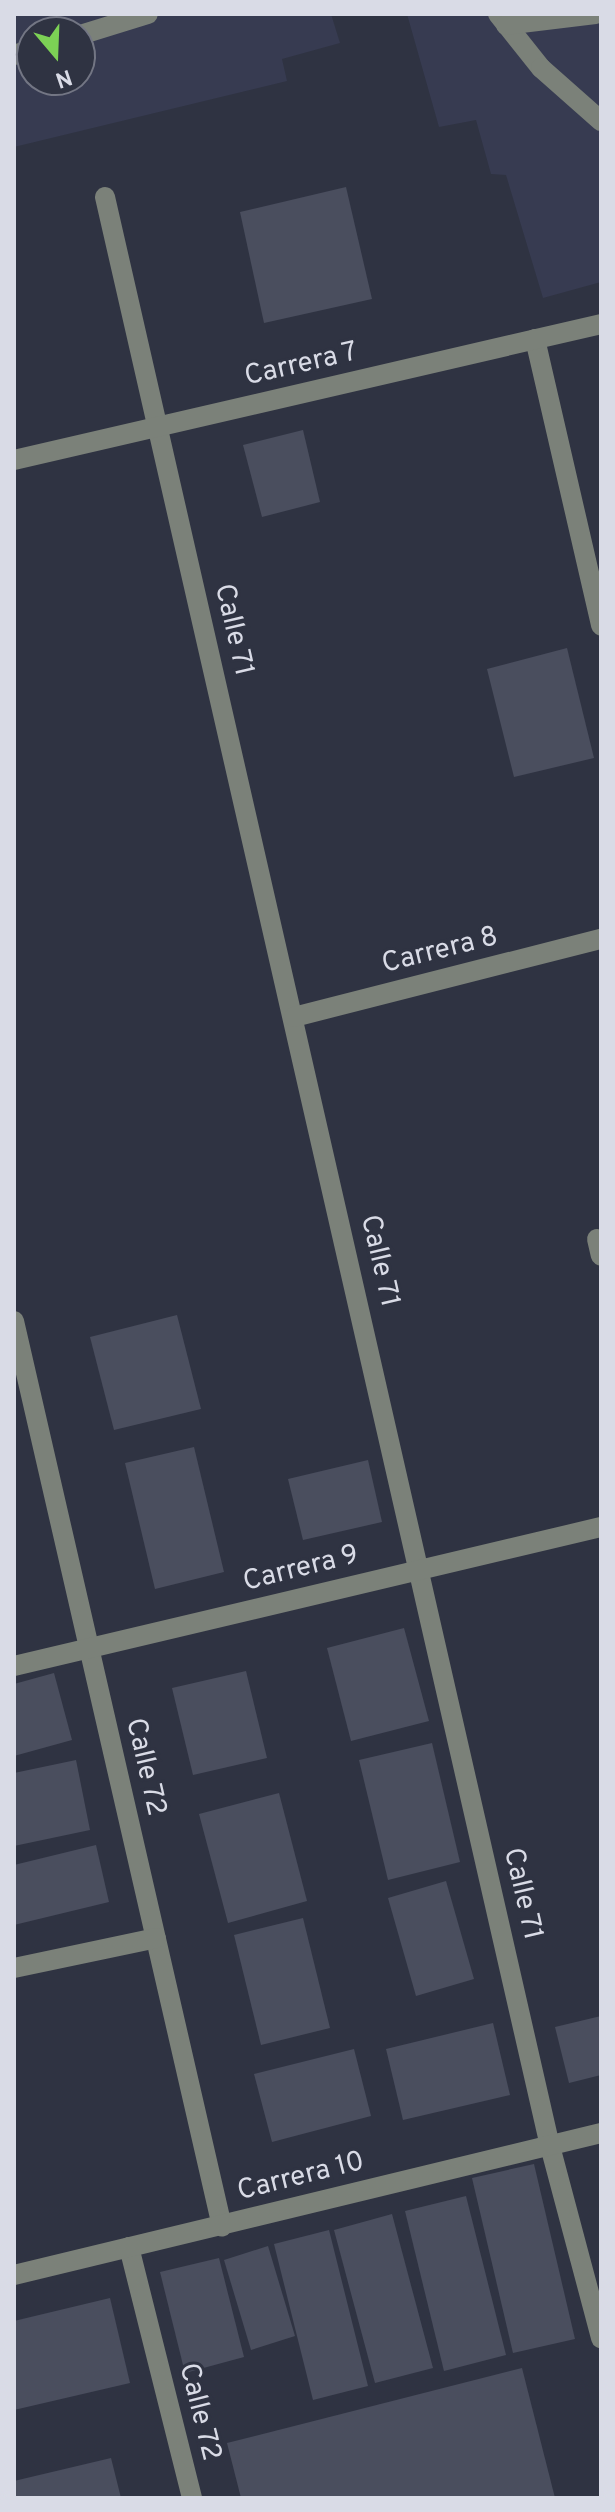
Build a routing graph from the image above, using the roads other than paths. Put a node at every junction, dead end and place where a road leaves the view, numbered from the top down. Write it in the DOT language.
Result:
graph roads {
  1 [pos="148,14"];
  2 [pos="595,14"];
  3 [pos="502,19"];
  4 [pos="96,30"];
  5 [pos="601,121"];
  6 [pos="105,197"];
  7 [pos="601,324"];
  8 [pos="535,339"];
  9 [pos="158,427"];
  10 [pos="14,460"];
  11 [pos="601,626"];
  12 [pos="601,939"];
  13 [pos="294,1017"];
  14 [pos="14,1321"];
  15 [pos="17,1349"];
  16 [pos="601,1527"];
  17 [pos="421,1568"];
  18 [pos="88,1649"];
  19 [pos="14,1666"];
  20 [pos="156,1938"];
  21 [pos="14,1968"];
  22 [pos="601,2133"];
  23 [pos="550,2146"];
  24 [pos="222,2226"];
  25 [pos="129,2247"];
  26 [pos="14,2275"];
  27 [pos="601,2338"];
  28 [pos="192,2498"];
  1 -- 4 [label="street"];
  2 -- 3 [label="street"];
  3 -- 5 [label="street"];
  6 -- 9 [label="street, Calle 71"];
  7 -- 8 [label="street, Carrera 7"];
  8 -- 9 [label="street, Carrera 7"];
  8 -- 11 [label="street"];
  9 -- 10 [label="street, Carrera 7"];
  9 -- 13 [label="street, Calle 71"];
  12 -- 13 [label="street, Carrera 8"];
  13 -- 17 [label="street, Calle 71"];
  14 -- 15 [label="street, Calle 72"];
  15 -- 18 [label="street, Calle 72"];
  16 -- 17 [label="street, Carrera 9"];
  17 -- 18 [label="street, Carrera 9"];
  17 -- 23 [label="street, Calle 71"];
  18 -- 19 [label="street, Carrera 9"];
  18 -- 20 [label="street, Calle 72"];
  20 -- 21 [label="street"];
  20 -- 24 [label="street, Calle 72"];
  22 -- 23 [label="street, Carrera 10"];
  23 -- 24 [label="street, Carrera 10"];
  23 -- 27 [label="street, Calle 71"];
  24 -- 25 [label="street, Carrera 10"];
  25 -- 26 [label="street, Carrera 10"];
  25 -- 28 [label="street, Calle 72"];
}
